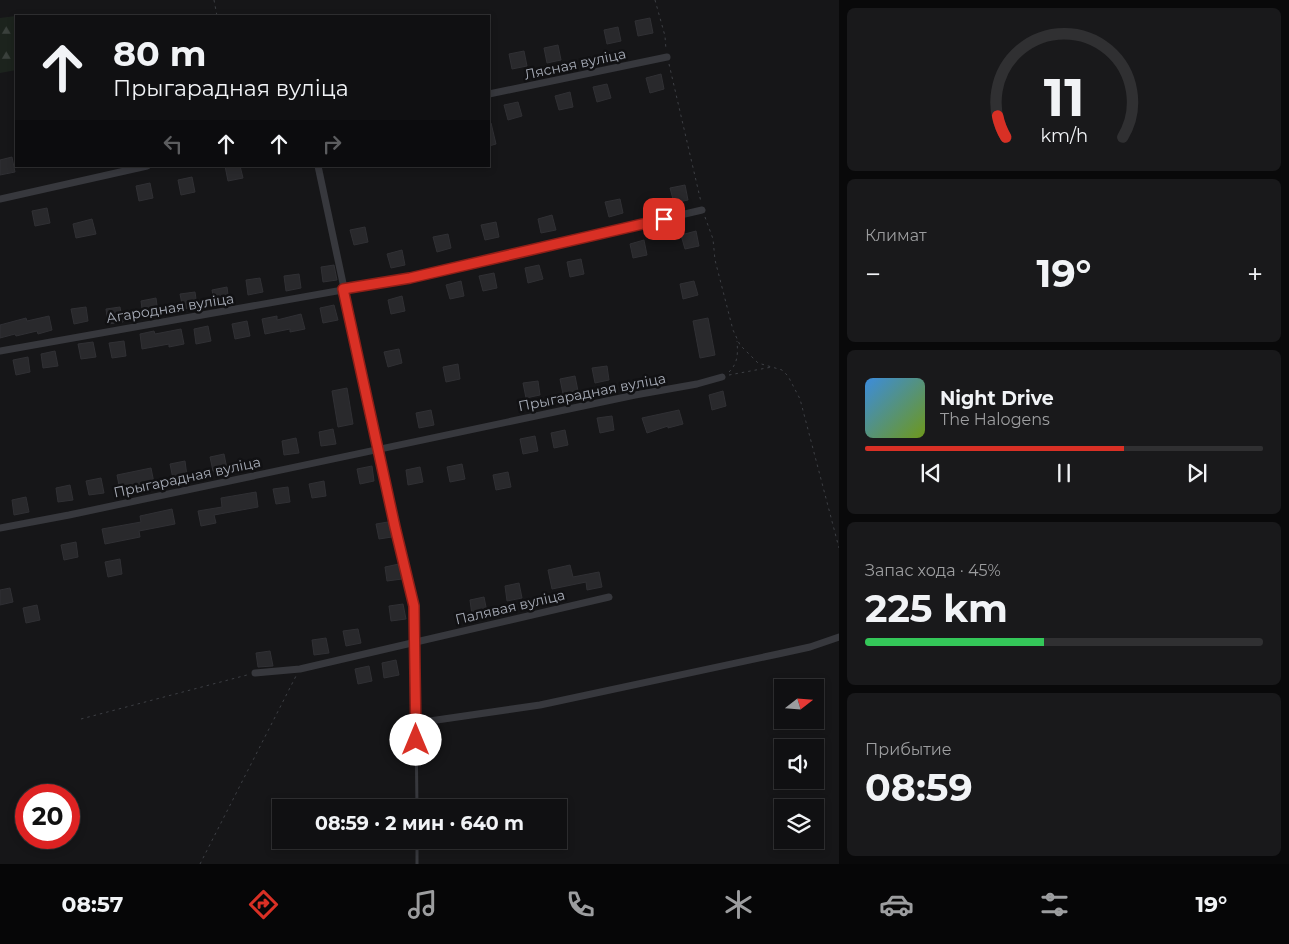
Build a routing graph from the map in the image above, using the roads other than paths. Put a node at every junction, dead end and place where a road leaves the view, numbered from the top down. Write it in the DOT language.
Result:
graph roads {
  1 [pos="667,57"];
  2 [pos="490,94"];
  3 [pos="143,167"];
  4 [pos="318,167"];
  5 [pos="0,199"];
  6 [pos="702,210"];
  7 [pos="343,289"];
  8 [pos="0,351"];
  9 [pos="722,377"];
  10 [pos="378,449"];
  11 [pos="0,528"];
  12 [pos="609,597"];
  13 [pos="839,637"];
  14 [pos="416,642"];
  15 [pos="255,673"];
  16 [pos="416,723"];
  17 [pos="417,799"];
  18 [pos="417,849"];
  19 [pos="417,864"];
  1 -- 2 [label="street, Лясная вуліца"];
  3 -- 5 [label="street"];
  4 -- 7 [label="street"];
  6 -- 7 [label="street, Агародная вуліца"];
  7 -- 8 [label="street, Агародная вуліца"];
  7 -- 10 [label="street"];
  9 -- 10 [label="street, Прыгарадная вуліца"];
  10 -- 11 [label="street, Прыгарадная вуліца"];
  10 -- 14 [label="street"];
  12 -- 14 [label="street, Палявая вуліца"];
  13 -- 16 [label="street"];
  14 -- 15 [label="street, Палявая вуліца"];
  14 -- 16 [label="street"];
  16 -- 17 [label="lane"];
  18 -- 19 [label="lane"];
}
